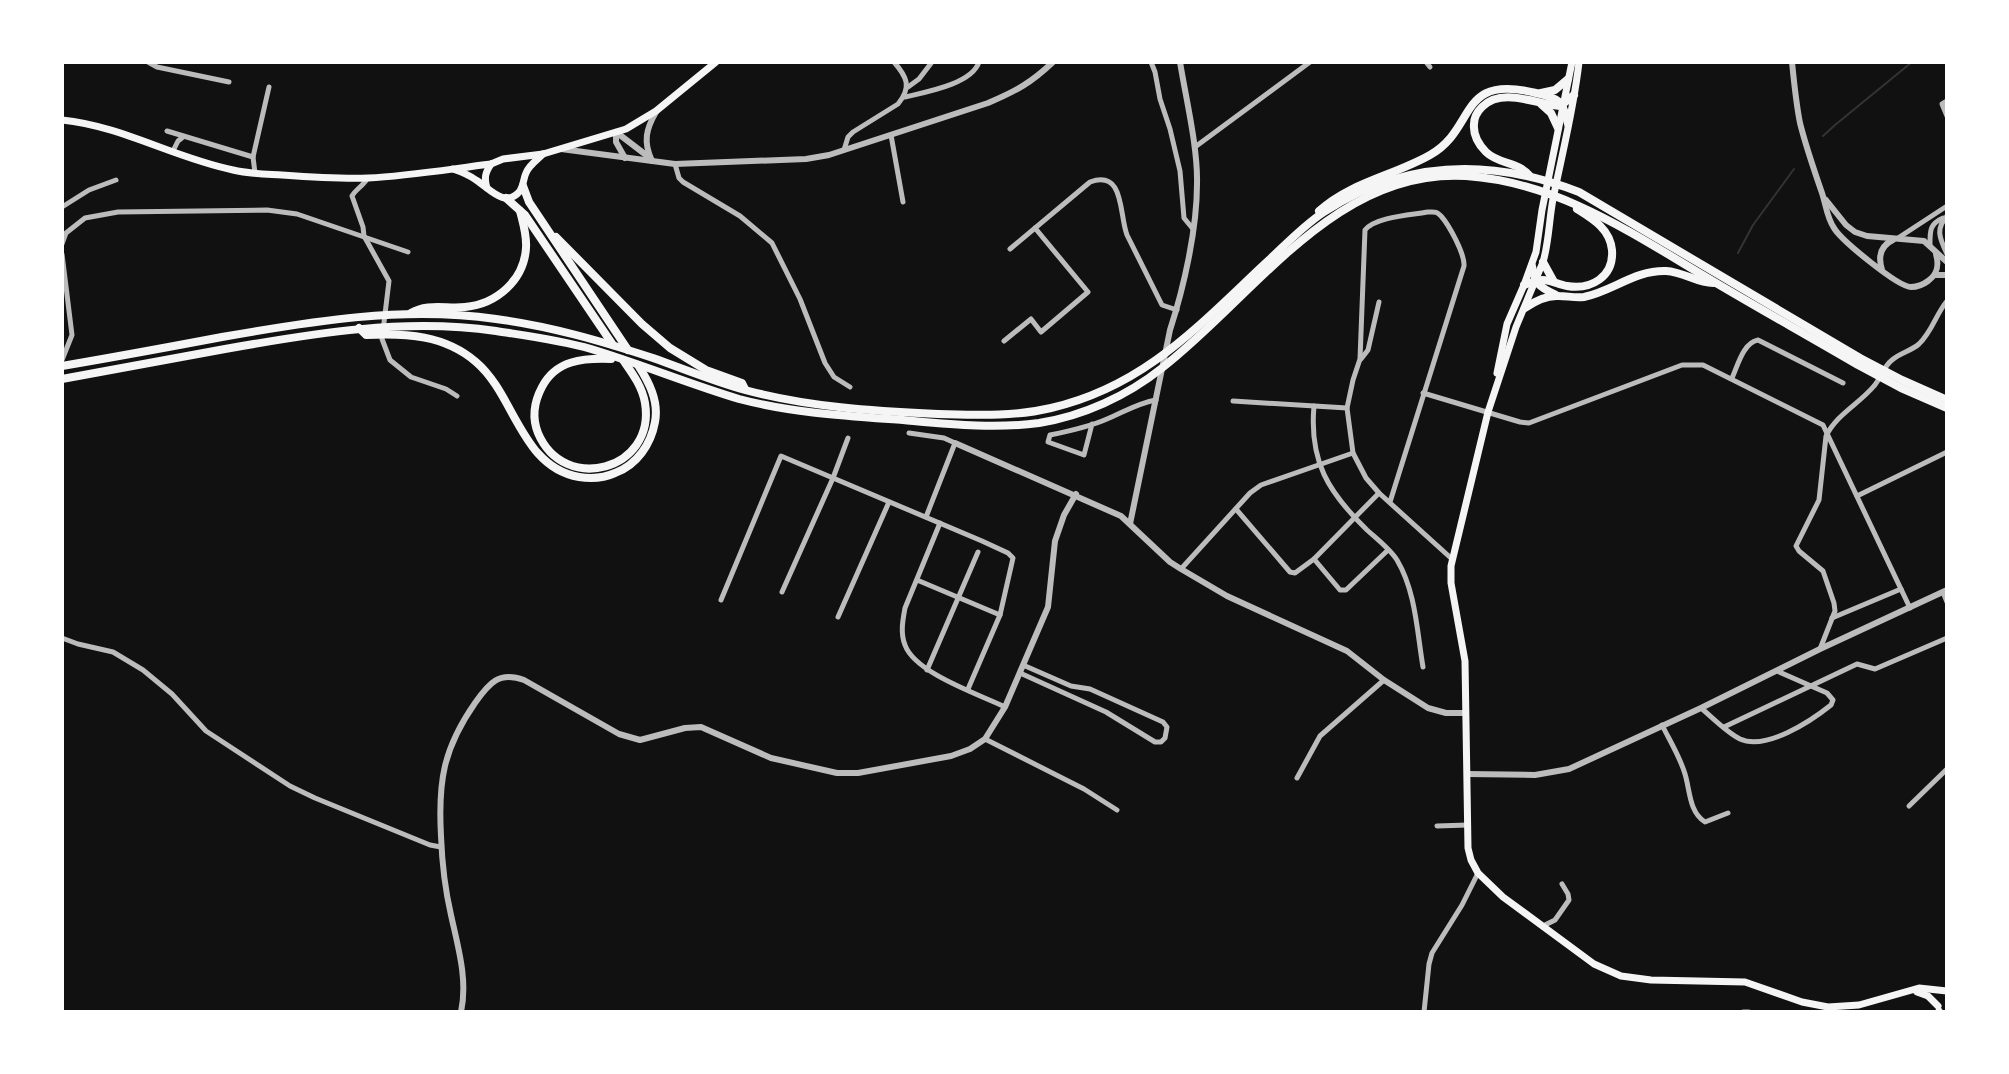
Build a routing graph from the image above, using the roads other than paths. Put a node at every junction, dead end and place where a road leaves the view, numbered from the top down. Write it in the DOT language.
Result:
graph roads {
  1 [pos="148,62"];
  2 [pos="716,62"];
  3 [pos="894,62"];
  4 [pos="932,62"];
  5 [pos="979,62"];
  6 [pos="1053,62"];
  7 [pos="1151,62"];
  8 [pos="1180,62"];
  9 [pos="1310,62"];
  10 [pos="1572,62"];
  11 [pos="1579,62"];
  12 [pos="1792,62"];
  13 [pos="1568,79"];
  14 [pos="229,82"];
  15 [pos="269,87"];
  16 [pos="907,88"];
  17 [pos="1540,93"];
  18 [pos="1574,95"];
  19 [pos="904,97"];
  20 [pos="1947,101"];
  21 [pos="1541,104"];
  22 [pos="1563,105"];
  23 [pos="656,111"];
  24 [pos="1947,116"];
  25 [pos="62,120"];
  26 [pos="1568,124"];
  27 [pos="1558,128"];
  28 [pos="167,131"];
  29 [pos="616,132"];
  30 [pos="890,134"];
  31 [pos="184,137"];
  32 [pos="1194,148"];
  33 [pos="561,149"];
  34 [pos="844,150"];
  35 [pos="173,151"];
  36 [pos="543,154"];
  37 [pos="253,157"];
  38 [pos="509,159"];
  39 [pos="626,159"];
  40 [pos="652,161"];
  41 [pos="491,164"];
  42 [pos="675,164"];
  43 [pos="451,169"];
  44 [pos="255,173"];
  45 [pos="1530,176"];
  46 [pos="367,178"];
  47 [pos="116,180"];
  48 [pos="523,181"];
  49 [pos="487,188"];
  50 [pos="1824,197"];
  51 [pos="506,198"];
  52 [pos="903,202"];
  53 [pos="1572,202"];
  54 [pos="1947,206"];
  55 [pos="62,207"];
  56 [pos="519,210"];
  57 [pos="1946,216"];
  58 [pos="545,224"];
  59 [pos="1035,228"];
  60 [pos="1193,229"];
  61 [pos="1299,231"];
  62 [pos="64,234"];
  63 [pos="364,236"];
  64 [pos="1898,238"];
  65 [pos="62,244"];
  66 [pos="1930,246"];
  67 [pos="1010,249"];
  68 [pos="408,252"];
  69 [pos="62,254"];
  70 [pos="1936,254"];
  71 [pos="1947,254"];
  72 [pos="1543,262"];
  73 [pos="1947,262"];
  74 [pos="1532,266"];
  75 [pos="1882,270"];
  76 [pos="1935,275"];
  77 [pos="1947,275"];
  78 [pos="1536,281"];
  79 [pos="1555,283"];
  80 [pos="1717,284"];
  81 [pos="1524,285"];
  82 [pos="1557,295"];
  83 [pos="1947,301"];
  84 [pos="1379,302"];
  85 [pos="1525,308"];
  86 [pos="1177,310"];
  87 [pos="409,313"];
  88 [pos="411,330"];
  89 [pos="1004,341"];
  90 [pos="592,354"];
  91 [pos="1360,359"];
  92 [pos="62,360"];
  93 [pos="1859,362"];
  94 [pos="62,366"];
  95 [pos="1732,378"];
  96 [pos="62,379"];
  97 [pos="1843,383"];
  98 [pos="1901,384"];
  99 [pos="850,387"];
  100 [pos="745,390"];
  101 [pos="1495,391"];
  102 [pos="1423,393"];
  103 [pos="457,396"];
  104 [pos="1156,400"];
  105 [pos="1947,400"];
  106 [pos="1233,401"];
  107 [pos="1314,406"];
  108 [pos="1347,408"];
  109 [pos="1947,408"];
  110 [pos="1488,412"];
  111 [pos="1092,424"];
  112 [pos="909,433"];
  113 [pos="848,438"];
  114 [pos="955,443"];
  115 [pos="1947,452"];
  116 [pos="1353,453"];
  117 [pos="1319,464"];
  118 [pos="833,478"];
  119 [pos="1379,493"];
  120 [pos="1076,494"];
  121 [pos="1857,496"];
  122 [pos="889,502"];
  123 [pos="1390,502"];
  124 [pos="1236,509"];
  125 [pos="926,517"];
  126 [pos="1354,517"];
  127 [pos="940,523"];
  128 [pos="1130,524"];
  129 [pos="1388,550"];
  130 [pos="978,552"];
  131 [pos="1314,559"];
  132 [pos="1452,559"];
  133 [pos="1181,569"];
  134 [pos="917,580"];
  135 [pos="1901,589"];
  136 [pos="1945,591"];
  137 [pos="782,592"];
  138 [pos="958,598"];
  139 [pos="721,600"];
  140 [pos="1947,602"];
  141 [pos="1910,608"];
  142 [pos="1000,615"];
  143 [pos="838,617"];
  144 [pos="1832,618"];
  145 [pos="62,638"];
  146 [pos="1947,638"];
  147 [pos="1820,649"];
  148 [pos="1023,665"];
  149 [pos="1423,667"];
  150 [pos="927,670"];
  151 [pos="1777,671"];
  152 [pos="1020,673"];
  153 [pos="1384,680"];
  154 [pos="1810,686"];
  155 [pos="968,689"];
  156 [pos="1005,707"];
  157 [pos="1701,708"];
  158 [pos="1466,713"];
  159 [pos="1662,725"];
  160 [pos="1724,727"];
  161 [pos="985,739"];
  162 [pos="1947,769"];
  163 [pos="1467,774"];
  164 [pos="1297,778"];
  165 [pos="1909,806"];
  166 [pos="1117,810"];
  167 [pos="1728,813"];
  168 [pos="1468,825"];
  169 [pos="1437,826"];
  170 [pos="441,847"];
  171 [pos="1478,873"];
  172 [pos="1562,884"];
  173 [pos="1542,926"];
  174 [pos="1911,990"];
  175 [pos="1947,991"];
  176 [pos="1939,1010"];
  177 [pos="461,1012"];
  178 [pos="1424,1012"];
  1 -- 14 [label="street"];
  2 -- 23 [label="main road"];
  3 -- 16 [label="street"];
  4 -- 16 [label="street"];
  5 -- 19 [label="street"];
  6 -- 30 [label="street"];
  7 -- 60 [label="street"];
  8 -- 32 [label="street"];
  9 -- 32 [label="street"];
  10 -- 13 [label="main road"];
  11 -- 18 [label="main road"];
  12 -- 50 [label="street"];
  13 -- 17 [label="highway"];
  13 -- 22 [label="main road"];
  15 -- 37 [label="street"];
  16 -- 19 [label="street"];
  17 -- 22 [label="highway"];
  17 -- 61 [label="highway"];
  18 -- 22 [label="highway"];
  18 -- 26 [label="main road"];
  19 -- 34 [label="street"];
  20 -- 24 [label="street"];
  21 -- 22 [label="highway"];
  21 -- 27 [label="highway"];
  21 -- 45 [label="highway"];
  22 -- 26 [label="highway"];
  22 -- 27 [label="main road"];
  23 -- 29 [label="main road"];
  23 -- 40 [label="street"];
  25 -- 35 [label="main road"];
  26 -- 72 [label="main road"];
  27 -- 74 [label="main road"];
  28 -- 31 [label="street"];
  29 -- 33 [label="main road"];
  29 -- 39 [label="street"];
  29 -- 40 [label="street"];
  30 -- 34 [label="street"];
  30 -- 52 [label="street"];
  31 -- 35 [label="street"];
  31 -- 37 [label="street"];
  32 -- 60 [label="street"];
  33 -- 36 [label="main road"];
  33 -- 39 [label="street"];
  34 -- 42 [label="street"];
  35 -- 44 [label="main road"];
  36 -- 38 [label="main road"];
  36 -- 48 [label="main road"];
  37 -- 44 [label="street"];
  38 -- 41 [label="main road"];
  38 -- 48 [label="main road"];
  39 -- 40 [label="street"];
  40 -- 42 [label="street"];
  41 -- 43 [label="main road"];
  41 -- 49 [label="main road"];
  42 -- 99 [label="street"];
  43 -- 46 [label="main road"];
  43 -- 49 [label="main road"];
  44 -- 46 [label="main road"];
  45 -- 61 [label="highway"];
  45 -- 93 [label="highway"];
  46 -- 63 [label="street"];
  47 -- 55 [label="street"];
  48 -- 51 [label="main road"];
  48 -- 58 [label="highway"];
  49 -- 51 [label="main road"];
  50 -- 64 [label="street"];
  50 -- 75 [label="street"];
  51 -- 56 [label="highway"];
  53 -- 79 [label="highway"];
  53 -- 80 [label="highway"];
  53 -- 90 [label="highway"];
  54 -- 64 [label="street"];
  56 -- 87 [label="highway"];
  56 -- 90 [label="highway"];
  57 -- 66 [label="street"];
  57 -- 71 [label="street"];
  58 -- 88 [label="highway"];
  58 -- 100 [label="highway"];
  59 -- 67 [label="street"];
  59 -- 86 [label="street"];
  59 -- 89 [label="street"];
  60 -- 86 [label="street"];
  61 -- 100 [label="highway"];
  62 -- 63 [label="street"];
  62 -- 65 [label="street"];
  63 -- 68 [label="street"];
  63 -- 103 [label="street"];
  64 -- 66 [label="street"];
  64 -- 75 [label="street"];
  66 -- 70 [label="street"];
  69 -- 92 [label="street"];
  70 -- 73 [label="street"];
  70 -- 76 [label="street"];
  72 -- 78 [label="main road"];
  72 -- 79 [label="highway"];
  74 -- 78 [label="highway"];
  74 -- 81 [label="main road"];
  75 -- 76 [label="street"];
  76 -- 77 [label="street"];
  78 -- 79 [label="highway"];
  78 -- 81 [label="highway"];
  78 -- 82 [label="highway"];
  78 -- 85 [label="main road"];
  80 -- 82 [label="highway"];
  80 -- 93 [label="highway"];
  81 -- 101 [label="main road"];
  82 -- 85 [label="highway"];
  83 -- 144 [label="street"];
  84 -- 91 [label="street"];
  85 -- 101 [label="main road"];
  86 -- 104 [label="street"];
  87 -- 94 [label="highway"];
  87 -- 100 [label="highway"];
  88 -- 90 [label="highway"];
  88 -- 96 [label="highway"];
  91 -- 102 [label="street"];
  91 -- 108 [label="street"];
  93 -- 98 [label="highway"];
  95 -- 97 [label="street"];
  95 -- 110 [label="street"];
  95 -- 121 [label="street"];
  98 -- 105 [label="highway"];
  98 -- 109 [label="highway"];
  101 -- 110 [label="main road"];
  102 -- 110 [label="street"];
  102 -- 123 [label="street"];
  104 -- 111 [label="street"];
  104 -- 128 [label="street"];
  106 -- 107 [label="street"];
  107 -- 108 [label="street"];
  107 -- 117 [label="street"];
  108 -- 116 [label="street"];
  110 -- 132 [label="main road"];
  111 -- 111 [label="street"];
  112 -- 114 [label="street"];
  113 -- 118 [label="street"];
  114 -- 120 [label="street"];
  114 -- 125 [label="street"];
  115 -- 121 [label="street"];
  116 -- 117 [label="street"];
  116 -- 119 [label="street"];
  117 -- 124 [label="street"];
  117 -- 126 [label="street"];
  118 -- 122 [label="street"];
  118 -- 137 [label="street"];
  118 -- 139 [label="street"];
  119 -- 123 [label="street"];
  119 -- 126 [label="street"];
  120 -- 128 [label="street"];
  120 -- 148 [label="street"];
  121 -- 135 [label="street"];
  122 -- 125 [label="street"];
  122 -- 143 [label="street"];
  123 -- 132 [label="street"];
  124 -- 131 [label="street"];
  124 -- 133 [label="street"];
  125 -- 127 [label="street"];
  126 -- 129 [label="street"];
  126 -- 131 [label="street"];
  127 -- 134 [label="street"];
  127 -- 142 [label="street"];
  128 -- 133 [label="street"];
  129 -- 131 [label="street"];
  129 -- 149 [label="street"];
  130 -- 138 [label="street"];
  132 -- 158 [label="main road"];
  133 -- 153 [label="street"];
  134 -- 138 [label="street"];
  134 -- 150 [label="street"];
  135 -- 141 [label="street"];
  135 -- 144 [label="street"];
  136 -- 140 [label="street"];
  136 -- 141 [label="street"];
  138 -- 142 [label="street"];
  138 -- 150 [label="street"];
  141 -- 147 [label="street"];
  142 -- 155 [label="street"];
  144 -- 147 [label="street"];
  145 -- 170 [label="street"];
  146 -- 154 [label="street"];
  147 -- 151 [label="street"];
  148 -- 152 [label="street"];
  148 -- 152 [label="street"];
  150 -- 155 [label="street"];
  151 -- 154 [label="street"];
  151 -- 157 [label="street"];
  152 -- 156 [label="street"];
  153 -- 158 [label="street"];
  153 -- 164 [label="street"];
  154 -- 160 [label="street"];
  154 -- 160 [label="street"];
  155 -- 156 [label="street"];
  156 -- 161 [label="street"];
  157 -- 159 [label="street"];
  157 -- 160 [label="street"];
  158 -- 163 [label="main road"];
  159 -- 163 [label="street"];
  159 -- 167 [label="street"];
  161 -- 166 [label="street"];
  161 -- 170 [label="street"];
  162 -- 165 [label="street"];
  163 -- 168 [label="main road"];
  168 -- 169 [label="street"];
  168 -- 171 [label="main road"];
  170 -- 177 [label="street"];
  171 -- 173 [label="main road"];
  171 -- 178 [label="street"];
  172 -- 173 [label="street"];
  173 -- 174 [label="main road"];
  174 -- 175 [label="main road"];
  174 -- 176 [label="main road"];
  175 -- 176 [label="main road"];
}
